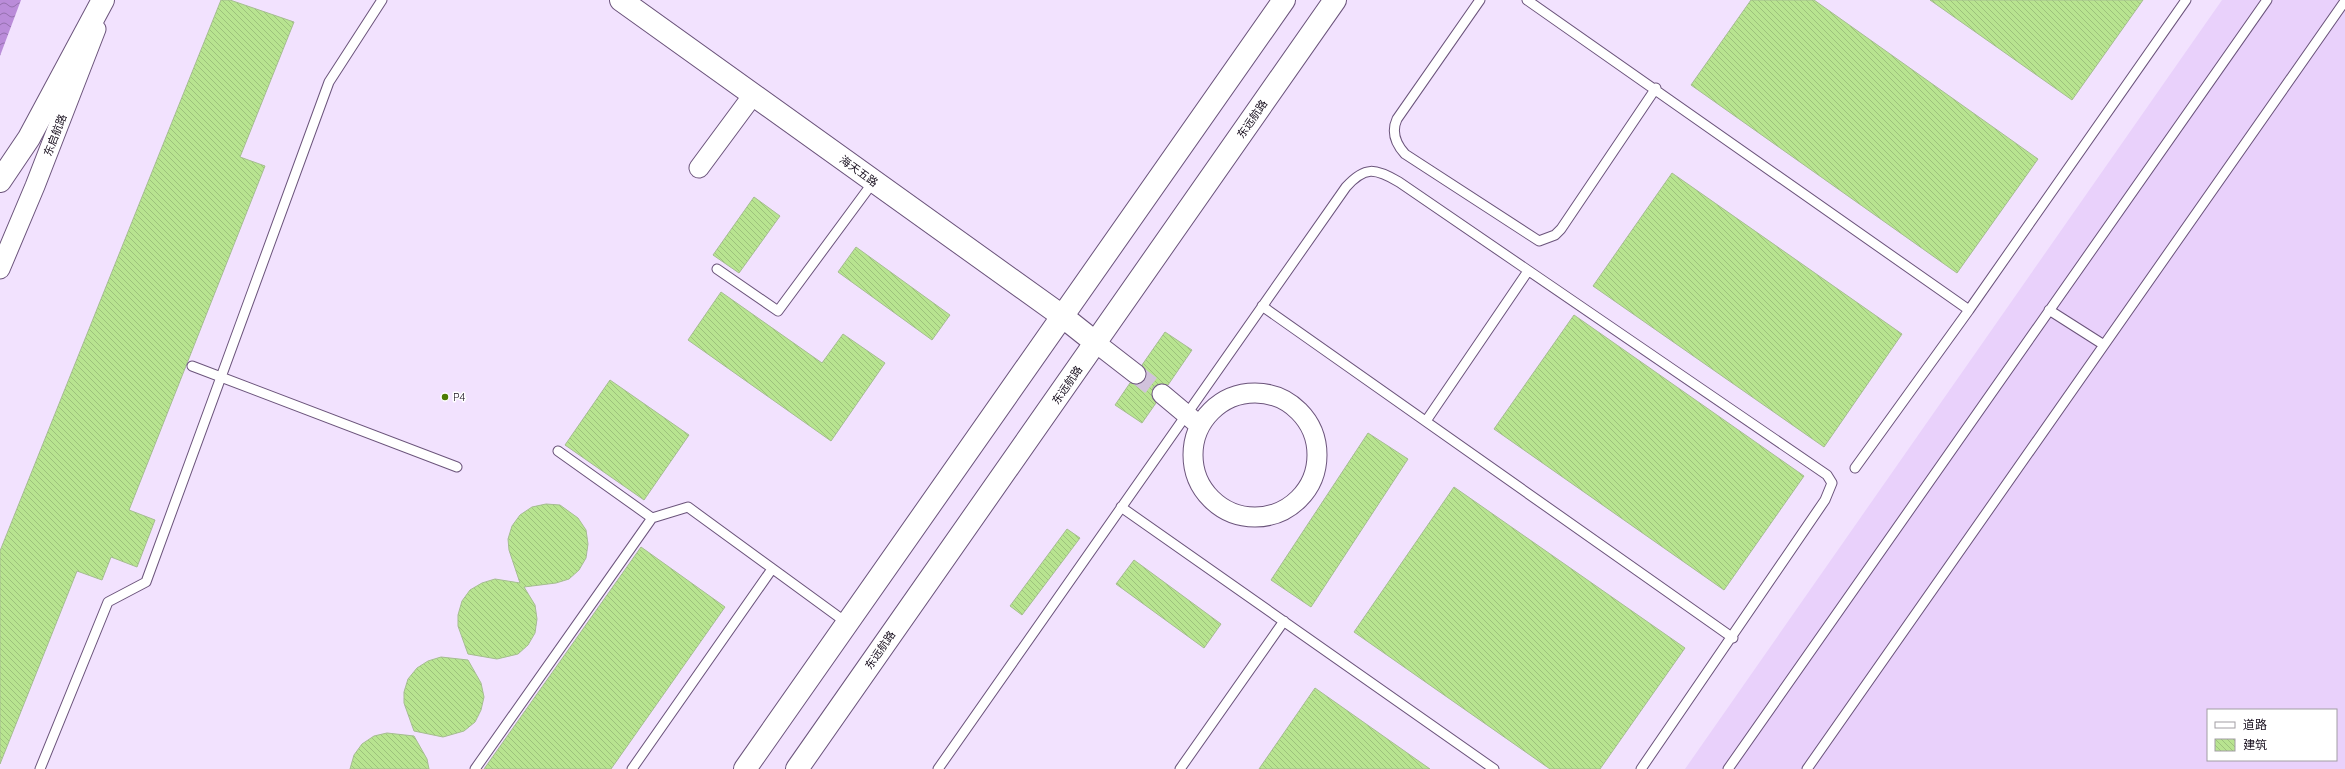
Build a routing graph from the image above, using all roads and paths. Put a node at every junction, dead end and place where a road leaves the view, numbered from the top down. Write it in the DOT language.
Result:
graph roads {
  1 [pos="103,0"];
  2 [pos="108,0"];
  3 [pos="382,0"];
  4 [pos="621,0"];
  5 [pos="1284,0"];
  6 [pos="1335,0"];
  7 [pos="1480,0"];
  8 [pos="1527,0"];
  9 [pos="2186,0"];
  10 [pos="2267,0"];
  11 [pos="2345,1"];
  12 [pos="1656,88"];
  13 [pos="753,95"];
  14 [pos="699,168"];
  15 [pos="0,181"];
  16 [pos="874,181"];
  17 [pos="0,269"];
  18 [pos="717,269"];
  19 [pos="1528,271"];
  20 [pos="1262,306"];
  21 [pos="1968,310"];
  22 [pos="2049,310"];
  23 [pos="1062,316"];
  24 [pos="1096,344"];
  25 [pos="2104,345"];
  26 [pos="192,366"];
  27 [pos="1136,374"];
  28 [pos="221,378"];
  29 [pos="1162,394"];
  30 [pos="1192,420"];
  31 [pos="1426,421"];
  32 [pos="558,451"];
  33 [pos="457,466"];
  34 [pos="1855,468"];
  35 [pos="1120,507"];
  36 [pos="652,518"];
  37 [pos="772,569"];
  38 [pos="1284,621"];
  39 [pos="847,623"];
  40 [pos="1733,638"];
  41 [pos="40,769"];
  42 [pos="475,769"];
  43 [pos="632,769"];
  44 [pos="745,769"];
  45 [pos="797,769"];
  46 [pos="938,769"];
  47 [pos="1180,769"];
  48 [pos="1494,769"];
  49 [pos="1641,769"];
  50 [pos="1728,769"];
  51 [pos="1807,769"];
  1 -- 15 [label="main road"];
  2 -- 17 [label="street, 东启航路"];
  3 -- 28 [label="lane"];
  4 -- 13 [label="main road, 海天五路"];
  5 -- 23 [label="main road"];
  6 -- 24 [label="main road, 东远航路"];
  7 -- 12 [label="lane"];
  8 -- 12 [label="lane"];
  9 -- 21 [label="lane"];
  10 -- 22 [label="lane"];
  11 -- 25 [label="lane"];
  12 -- 21 [label="lane"];
  13 -- 14 [label="street"];
  13 -- 16 [label="main road, 海天五路"];
  16 -- 18 [label="lane"];
  16 -- 23 [label="main road, 海天五路"];
  19 -- 20 [label="lane"];
  19 -- 31 [label="lane"];
  19 -- 40 [label="lane"];
  20 -- 30 [label="lane"];
  20 -- 31 [label="lane"];
  21 -- 34 [label="lane"];
  22 -- 25 [label="lane"];
  22 -- 50 [label="lane"];
  23 -- 24 [label="main road, 海天五路"];
  23 -- 39 [label="main road"];
  24 -- 27 [label="street"];
  24 -- 45 [label="main road, 东远航路"];
  25 -- 51 [label="lane"];
  26 -- 28 [label="lane"];
  28 -- 33 [label="lane"];
  28 -- 41 [label="lane"];
  29 -- 30 [label="street"];
  30 -- 30 [label="street"];
  30 -- 35 [label="lane"];
  31 -- 40 [label="lane"];
  32 -- 36 [label="lane"];
  35 -- 38 [label="lane"];
  35 -- 46 [label="lane"];
  36 -- 37 [label="lane"];
  36 -- 42 [label="lane"];
  37 -- 39 [label="lane"];
  37 -- 43 [label="lane"];
  38 -- 47 [label="lane"];
  38 -- 48 [label="lane"];
  39 -- 44 [label="main road"];
  40 -- 49 [label="lane"];
}
